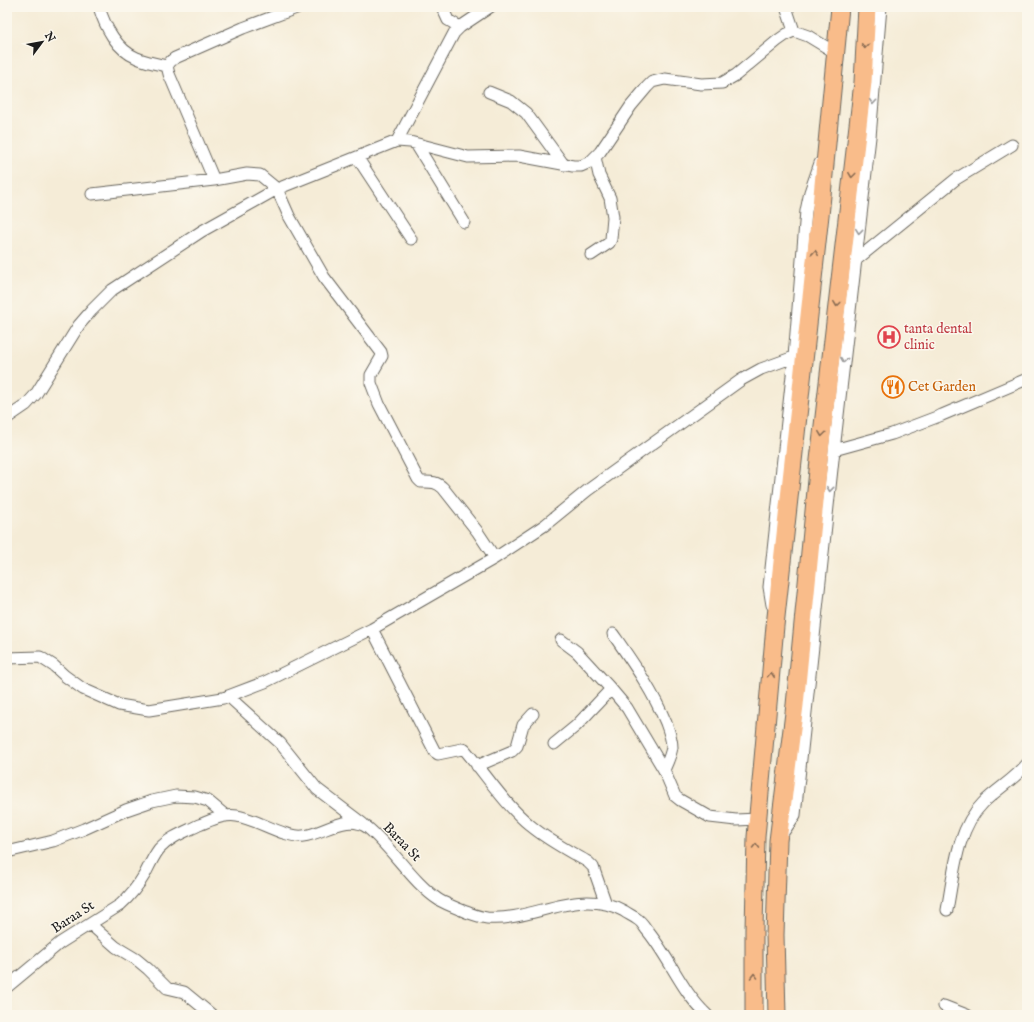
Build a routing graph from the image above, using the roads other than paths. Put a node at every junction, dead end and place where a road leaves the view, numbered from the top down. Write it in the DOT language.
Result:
graph roads {
  1 [pos="99,7"];
  2 [pos="299,7"];
  3 [pos="442,7"];
  4 [pos="490,7"];
  5 [pos="786,7"];
  6 [pos="840,7"];
  7 [pos="867,7"];
  8 [pos="881,7"];
  9 [pos="460,27"];
  10 [pos="794,31"];
  11 [pos="836,53"];
  12 [pos="167,66"];
  13 [pos="489,92"];
  14 [pos="397,141"];
  15 [pos="416,144"];
  16 [pos="1012,145"];
  17 [pos="825,149"];
  18 [pos="357,156"];
  19 [pos="595,157"];
  20 [pos="564,165"];
  21 [pos="214,180"];
  22 [pos="277,189"];
  23 [pos="92,194"];
  24 [pos="464,222"];
  25 [pos="411,239"];
  26 [pos="591,255"];
  27 [pos="856,260"];
  28 [pos="794,357"];
  29 [pos="1027,379"];
  30 [pos="7,418"];
  31 [pos="834,450"];
  32 [pos="494,558"];
  33 [pos="775,626"];
  34 [pos="372,628"];
  35 [pos="802,631"];
  36 [pos="613,634"];
  37 [pos="561,640"];
  38 [pos="7,658"];
  39 [pos="611,689"];
  40 [pos="228,696"];
  41 [pos="769,700"];
  42 [pos="795,705"];
  43 [pos="532,714"];
  44 [pos="554,744"];
  45 [pos="1027,764"];
  46 [pos="477,766"];
  47 [pos="664,770"];
  48 [pos="226,816"];
  49 [pos="758,819"];
  50 [pos="366,827"];
  51 [pos="778,841"];
  52 [pos="7,852"];
  53 [pos="606,904"];
  54 [pos="947,910"];
  55 [pos="90,924"];
  56 [pos="7,987"];
  57 [pos="944,1006"];
  58 [pos="212,1015"];
  59 [pos="707,1015"];
  60 [pos="754,1015"];
  61 [pos="777,1015"];
  62 [pos="967,1015"];
  1 -- 12 [label="street"];
  2 -- 12 [label="street"];
  3 -- 9 [label="street"];
  4 -- 9 [label="street"];
  5 -- 10 [label="street"];
  6 -- 11 [label="highway"];
  7 -- 35 [label="highway, one-way"];
  8 -- 27 [label="street, one-way"];
  9 -- 14 [label="street"];
  10 -- 11 [label="street"];
  10 -- 19 [label="street"];
  11 -- 17 [label="highway"];
  12 -- 21 [label="street"];
  13 -- 20 [label="street"];
  14 -- 15 [label="street"];
  14 -- 18 [label="street"];
  15 -- 20 [label="street"];
  15 -- 24 [label="street"];
  16 -- 27 [label="street"];
  17 -- 28 [label="street"];
  33 -- 17 [label="highway, one-way"];
  18 -- 22 [label="street"];
  18 -- 25 [label="street"];
  19 -- 20 [label="street"];
  19 -- 26 [label="street"];
  21 -- 22 [label="street"];
  21 -- 23 [label="street"];
  22 -- 30 [label="street"];
  22 -- 32 [label="street"];
  27 -- 31 [label="street, one-way"];
  28 -- 32 [label="street"];
  28 -- 33 [label="street"];
  29 -- 31 [label="street"];
  31 -- 51 [label="street, one-way"];
  32 -- 34 [label="street"];
  33 -- 35 [label="highway"];
  41 -- 33 [label="highway, one-way"];
  34 -- 40 [label="street"];
  34 -- 46 [label="street"];
  35 -- 42 [label="highway"];
  36 -- 47 [label="street"];
  37 -- 39 [label="street"];
  38 -- 40 [label="street"];
  39 -- 44 [label="street"];
  39 -- 47 [label="street"];
  40 -- 50 [label="street"];
  41 -- 42 [label="highway"];
  41 -- 49 [label="highway"];
  42 -- 51 [label="highway"];
  43 -- 46 [label="street"];
  45 -- 54 [label="street"];
  46 -- 53 [label="street"];
  47 -- 49 [label="street"];
  48 -- 50 [label="street, Baraa St"];
  48 -- 52 [label="street"];
  48 -- 55 [label="street, Baraa St"];
  60 -- 49 [label="highway, one-way"];
  50 -- 53 [label="street, Baraa St"];
  51 -- 61 [label="highway"];
  53 -- 59 [label="street, Baraa St"];
  55 -- 56 [label="street, Baraa St"];
  55 -- 58 [label="street"];
  57 -- 62 [label="street"];
}
